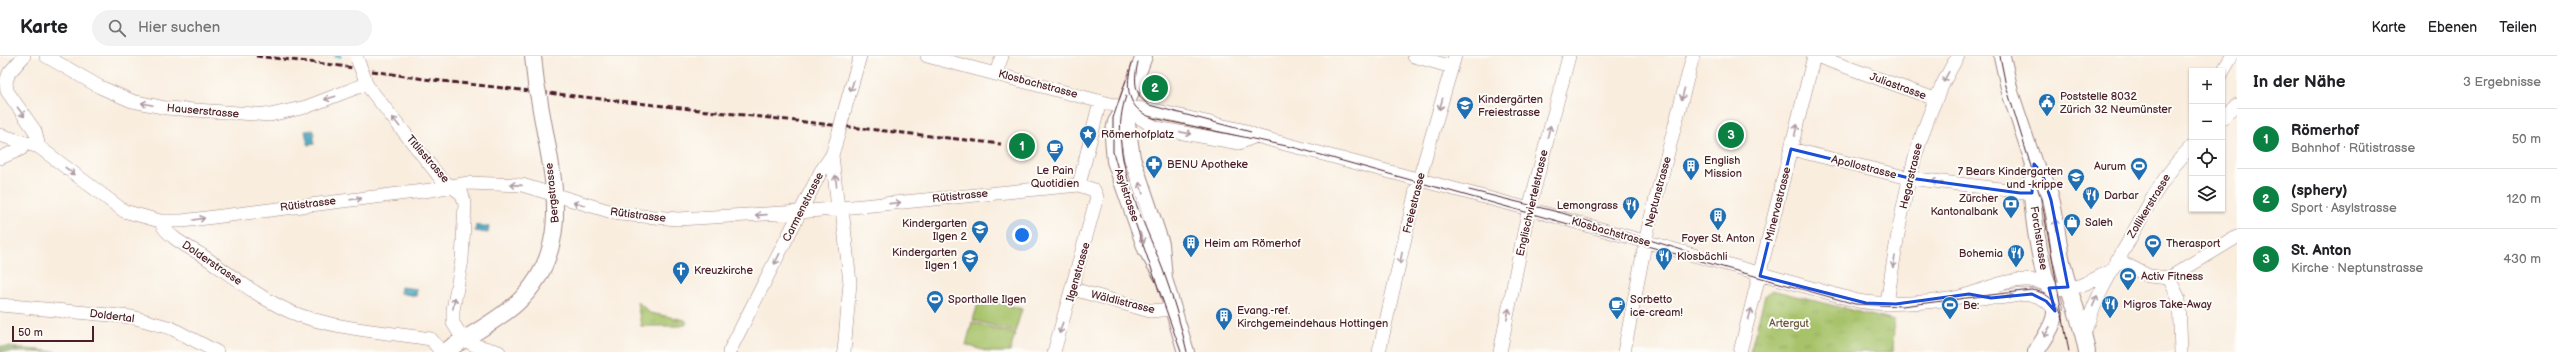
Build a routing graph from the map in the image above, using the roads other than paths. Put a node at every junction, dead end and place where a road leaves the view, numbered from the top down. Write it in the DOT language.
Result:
graph roads {
  1 [pos="24,56"];
  2 [pos="46,56"];
  3 [pos="533,56"];
  4 [pos="860,56"];
  5 [pos="927,56"];
  6 [pos="1002,56"];
  7 [pos="1144,56"];
  8 [pos="1414,56"];
  9 [pos="1569,56"];
  10 [pos="1693,56"];
  11 [pos="1815,56"];
  12 [pos="1958,56"];
  13 [pos="2002,56"];
  14 [pos="2232,56"];
  15 [pos="357,57"];
  16 [pos="1453,61"];
  17 [pos="2225,68"];
  18 [pos="996,73"];
  19 [pos="365,80"];
  20 [pos="1935,99"];
  21 [pos="1100,101"];
  22 [pos="1125,108"];
  23 [pos="0,134"];
  24 [pos="25,143"];
  25 [pos="39,147"];
  26 [pos="1791,149"];
  27 [pos="2189,149"];
  28 [pos="832,155"];
  29 [pos="0,158"];
  30 [pos="2034,164"];
  31 [pos="1909,178"];
  32 [pos="1419,180"];
  33 [pos="1079,185"];
  34 [pos="450,186"];
  35 [pos="1095,191"];
  36 [pos="2033,193"];
  37 [pos="554,195"];
  38 [pos="840,208"];
  39 [pos="1529,209"];
  40 [pos="800,212"];
  41 [pos="160,221"];
  42 [pos="2237,238"];
  43 [pos="1645,242"];
  44 [pos="2115,265"];
  45 [pos="1760,276"];
  46 [pos="2169,278"];
  47 [pos="2059,287"];
  48 [pos="1073,289"];
  49 [pos="1969,294"];
  50 [pos="0,304"];
  51 [pos="1887,304"];
  52 [pos="1174,309"];
  53 [pos="2055,311"];
  54 [pos="2084,334"];
  55 [pos="463,340"];
  56 [pos="217,352"];
  57 [pos="442,352"];
  58 [pos="499,352"];
  59 [pos="729,352"];
  60 [pos="844,352"];
  61 [pos="1054,352"];
  62 [pos="1186,352"];
  63 [pos="1379,352"];
  64 [pos="1500,352"];
  65 [pos="1624,352"];
  66 [pos="1740,352"];
  67 [pos="2036,352"];
  68 [pos="2087,352"];
  69 [pos="2181,352"];
  1 -- 25 [label="street, one-way"];
  19 -- 2 [label="street, Hauserstrasse, one-way"];
  3 -- 37 [label="main road, Bergstrasse"];
  4 -- 28 [label="street, Carmenstrasse, one-way, bridge"];
  5 -- 18 [label="street, Klosbachstrasse"];
  6 -- 18 [label="street"];
  7 -- 22 [label="main road, Asylstrasse"];
  8 -- 16 [label="street"];
  39 -- 9 [label="street, Englischviertelstrasse, one-way"];
  10 -- 43 [label="street, Neptunstrasse, one-way"];
  11 -- 20 [label="street, Juliastrasse"];
  26 -- 11 [label="street, Minervastrasse, one-way"];
  12 -- 20 [label="street, Hegarstrasse, one-way"];
  13 -- 30 [label="main road, Forchstrasse"];
  14 -- 17 [label="street"];
  15 -- 19 [label="street, Titlisstrasse, bridge"];
  16 -- 32 [label="street, Freiestrasse, one-way"];
  18 -- 21 [label="street, Klosbachstrasse"];
  34 -- 19 [label="street, Titlisstrasse, one-way"];
  20 -- 31 [label="street, Hegarstrasse"];
  21 -- 22 [label="street, Klosbachstrasse"];
  21 -- 33 [label="street"];
  22 -- 32 [label="street, Klosbachstrasse"];
  22 -- 52 [label="main road, Asylstrasse"];
  23 -- 24 [label="street"];
  24 -- 25 [label="street"];
  24 -- 29 [label="street"];
  25 -- 41 [label="street, one-way"];
  26 -- 31 [label="street, Apollostrasse"];
  26 -- 45 [label="street, Minervastrasse"];
  27 -- 44 [label="street, Zollikerstrasse"];
  38 -- 28 [label="street, one-way"];
  28 -- 40 [label="street, Carmenstrasse"];
  30 -- 36 [label="main road, Forchstrasse"];
  47 -- 30 [label="main road, Forchstrasse, one-way"];
  36 -- 31 [label="street, Apollostrasse, one-way"];
  31 -- 51 [label="street, Hegarstrasse, one-way"];
  32 -- 39 [label="street, Klosbachstrasse"];
  32 -- 63 [label="street, Freiestrasse, one-way"];
  33 -- 35 [label="street, Rütistrasse"];
  38 -- 33 [label="street, Rütistrasse, one-way"];
  37 -- 34 [label="street, Rütistrasse, one-way"];
  41 -- 34 [label="street, Rütistrasse, one-way"];
  55 -- 34 [label="street, Titlisstrasse, one-way"];
  35 -- 48 [label="street, Ilgenstrasse"];
  36 -- 47 [label="main road, Forchstrasse"];
  40 -- 37 [label="street, Rütistrasse, one-way"];
  37 -- 55 [label="main road, Bergstrasse"];
  38 -- 40 [label="street, Rütistrasse"];
  38 -- 60 [label="street"];
  39 -- 43 [label="street, Klosbachstrasse"];
  64 -- 39 [label="street, Englischviertelstrasse, one-way"];
  40 -- 59 [label="street, Carmenstrasse, one-way"];
  41 -- 57 [label="street, Dolderstrasse"];
  42 -- 46 [label="street"];
  43 -- 45 [label="street, Klosbachstrasse"];
  43 -- 65 [label="street, Neptunstrasse"];
  44 -- 46 [label="street"];
  44 -- 47 [label="street"];
  54 -- 44 [label="street, Zollikerstrasse, one-way"];
  45 -- 51 [label="street, Klosbachstrasse"];
  66 -- 45 [label="street, Minervastrasse, one-way"];
  46 -- 69 [label="street"];
  47 -- 49 [label="street, Klosbachstrasse"];
  47 -- 53 [label="main road, Forchstrasse"];
  47 -- 54 [label="main road"];
  48 -- 52 [label="street, Wäldlistrasse"];
  48 -- 61 [label="street, Ilgenstrasse, one-way"];
  49 -- 51 [label="street, Klosbachstrasse"];
  49 -- 53 [label="street, Klosbachstrasse, one-way"];
  50 -- 56 [label="street, Doldertal"];
  52 -- 62 [label="main road, Asylstrasse"];
  53 -- 67 [label="main road, one-way"];
  54 -- 68 [label="main road"];
  55 -- 57 [label="main road, Bergstrasse"];
  55 -- 58 [label="street"];
}
